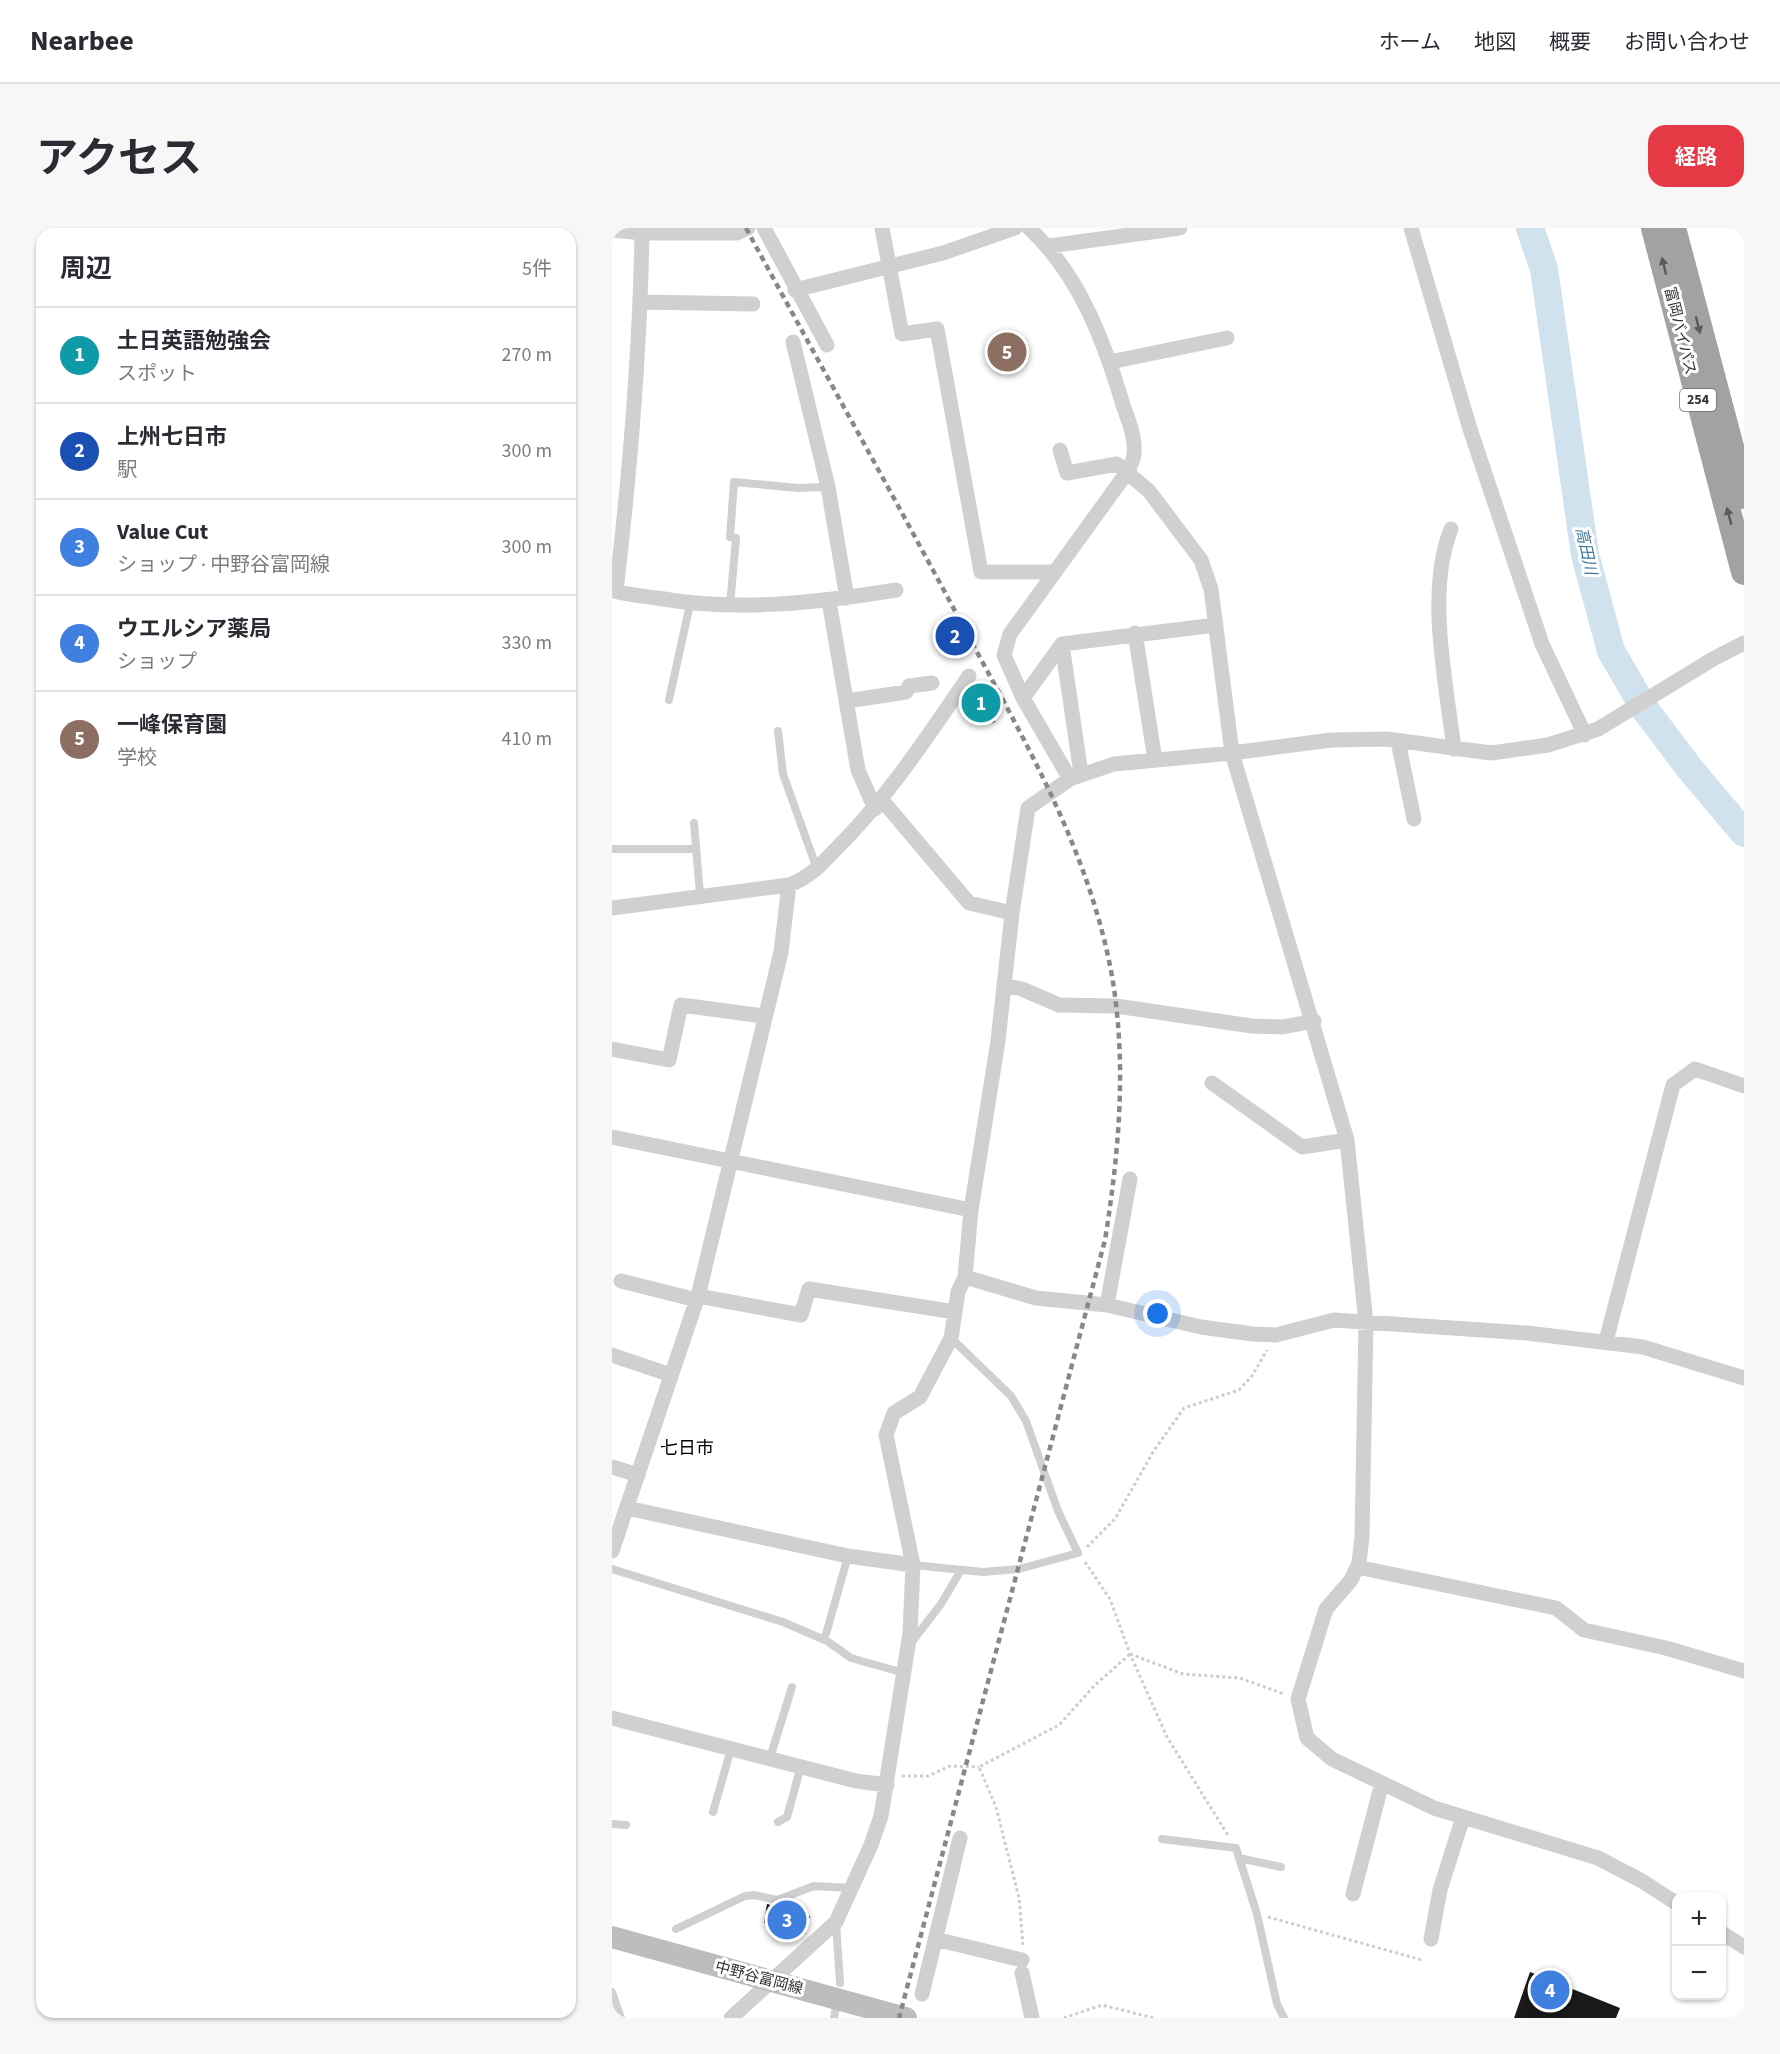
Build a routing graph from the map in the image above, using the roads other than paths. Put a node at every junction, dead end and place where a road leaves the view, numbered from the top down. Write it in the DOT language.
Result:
graph roads {
  1 [pos="748,228"];
  2 [pos="764,228"];
  3 [pos="882,228"];
  4 [pos="1015,228"];
  5 [pos="1029,228"];
  6 [pos="1180,228"];
  7 [pos="1410,228"];
  8 [pos="1654,228"];
  9 [pos="1673,228"];
  10 [pos="612,230"];
  11 [pos="642,233"];
  12 [pos="1049,246"];
  13 [pos="890,265"];
  14 [pos="795,290"];
  15 [pos="640,302"];
  16 [pos="753,303"];
  17 [pos="1227,338"];
  18 [pos="793,342"];
  19 [pos="827,345"];
  20 [pos="1110,362"];
  21 [pos="1060,450"];
  22 [pos="1128,471"];
  23 [pos="828,487"];
  24 [pos="1744,496"];
  25 [pos="1451,528"];
  26 [pos="1053,572"];
  27 [pos="1744,572"];
  28 [pos="614,590"];
  29 [pos="896,590"];
  30 [pos="847,598"];
  31 [pos="829,601"];
  32 [pos="690,604"];
  33 [pos="730,606"];
  34 [pos="1216,625"];
  35 [pos="1135,633"];
  36 [pos="1744,643"];
  37 [pos="1062,644"];
  38 [pos="969,676"];
  39 [pos="932,683"];
  40 [pos="1023,698"];
  41 [pos="669,700"];
  42 [pos="847,701"];
  43 [pos="778,731"];
  44 [pos="1591,732"];
  45 [pos="1398,741"];
  46 [pos="1454,749"];
  47 [pos="1232,753"];
  48 [pos="1155,760"];
  49 [pos="1075,776"];
  50 [pos="878,804"];
  51 [pos="1414,819"];
  52 [pos="694,823"];
  53 [pos="612,849"];
  54 [pos="696,849"];
  55 [pos="817,869"];
  56 [pos="789,885"];
  57 [pos="700,895"];
  58 [pos="612,908"];
  59 [pos="1012,913"];
  60 [pos="1004,985"];
  61 [pos="763,1016"];
  62 [pos="1314,1022"];
  63 [pos="612,1049"];
  64 [pos="1212,1083"];
  65 [pos="1744,1086"];
  66 [pos="612,1137"];
  67 [pos="1347,1140"];
  68 [pos="729,1161"];
  69 [pos="1130,1179"];
  70 [pos="971,1210"];
  71 [pos="965,1277"];
  72 [pos="621,1281"];
  73 [pos="697,1298"];
  74 [pos="1107,1305"];
  75 [pos="955,1312"];
  76 [pos="1366,1323"];
  77 [pos="951,1338"];
  78 [pos="1606,1341"];
  79 [pos="612,1355"];
  80 [pos="671,1375"];
  81 [pos="1744,1378"];
  82 [pos="612,1467"];
  83 [pos="638,1474"];
  84 [pos="627,1508"];
  85 [pos="613,1546"];
  86 [pos="848,1556"];
  87 [pos="913,1565"];
  88 [pos="1357,1567"];
  89 [pos="612,1569"];
  90 [pos="961,1570"];
  91 [pos="826,1634"];
  92 [pos="907,1648"];
  93 [pos="1744,1671"];
  94 [pos="904,1673"];
  95 [pos="792,1688"];
  96 [pos="612,1718"];
  97 [pos="731,1747"];
  98 [pos="770,1758"];
  99 [pos="801,1766"];
  100 [pos="888,1778"];
  101 [pos="1382,1783"];
  102 [pos="713,1812"];
  103 [pos="1463,1817"];
  104 [pos="778,1822"];
  105 [pos="612,1824"];
  106 [pos="626,1825"];
  107 [pos="960,1838"];
  108 [pos="1162,1839"];
  109 [pos="1239,1858"];
  110 [pos="1281,1867"];
  111 [pos="851,1888"];
  112 [pos="1353,1894"];
  113 [pos="1672,1900"];
  114 [pos="836,1922"];
  115 [pos="676,1929"];
  116 [pos="1726,1936"];
  117 [pos="612,1937"];
  118 [pos="935,1939"];
  119 [pos="1431,1939"];
  120 [pos="1744,1947"];
  121 [pos="770,1980"];
  122 [pos="612,1992"];
  123 [pos="922,1994"];
  124 [pos="837,2000"];
  125 [pos="621,2018"];
  126 [pos="731,2018"];
  127 [pos="906,2018"];
  128 [pos="1032,2018"];
  129 [pos="1284,2018"];
  1 -- 11 [label="street"];
  2 -- 14 [label="street"];
  3 -- 13 [label="street"];
  4 -- 13 [label="street"];
  5 -- 12 [label="street"];
  6 -- 12 [label="street"];
  7 -- 44 [label="street"];
  27 -- 8 [label="highway, 富岡バイパス / 254, one-way"];
  9 -- 24 [label="highway, 富岡バイパス / 254, one-way"];
  10 -- 11 [label="street"];
  11 -- 15 [label="street"];
  12 -- 20 [label="street"];
  13 -- 14 [label="street"];
  13 -- 26 [label="street"];
  14 -- 19 [label="street"];
  15 -- 16 [label="street"];
  15 -- 28 [label="street"];
  17 -- 20 [label="street"];
  18 -- 23 [label="street"];
  20 -- 22 [label="street"];
  21 -- 22 [label="street"];
  22 -- 26 [label="street"];
  22 -- 34 [label="street"];
  23 -- 30 [label="street"];
  23 -- 33 [label="lane"];
  25 -- 46 [label="street"];
  26 -- 40 [label="street"];
  28 -- 32 [label="street"];
  29 -- 30 [label="street"];
  30 -- 31 [label="street"];
  31 -- 33 [label="street"];
  31 -- 42 [label="street"];
  32 -- 33 [label="street"];
  32 -- 41 [label="lane"];
  34 -- 35 [label="street"];
  34 -- 47 [label="street"];
  35 -- 37 [label="street"];
  35 -- 48 [label="street"];
  36 -- 44 [label="street"];
  37 -- 40 [label="street"];
  37 -- 49 [label="street"];
  38 -- 50 [label="street"];
  39 -- 42 [label="street"];
  40 -- 49 [label="street"];
  42 -- 50 [label="street"];
  43 -- 55 [label="lane"];
  44 -- 46 [label="street"];
  45 -- 46 [label="street"];
  45 -- 47 [label="street"];
  45 -- 51 [label="street"];
  47 -- 48 [label="street"];
  47 -- 62 [label="street"];
  48 -- 49 [label="street"];
  49 -- 59 [label="street"];
  50 -- 55 [label="street"];
  50 -- 59 [label="street"];
  52 -- 54 [label="lane"];
  53 -- 54 [label="lane"];
  54 -- 57 [label="lane"];
  55 -- 56 [label="street"];
  56 -- 57 [label="street"];
  56 -- 61 [label="street"];
  57 -- 58 [label="street"];
  59 -- 60 [label="street"];
  60 -- 62 [label="street"];
  60 -- 70 [label="street"];
  61 -- 63 [label="street"];
  61 -- 68 [label="street"];
  62 -- 67 [label="street"];
  64 -- 67 [label="street"];
  65 -- 78 [label="street"];
  66 -- 68 [label="street"];
  67 -- 76 [label="street"];
  68 -- 70 [label="street"];
  68 -- 73 [label="street"];
  69 -- 74 [label="street"];
  70 -- 71 [label="street"];
  71 -- 74 [label="street"];
  71 -- 75 [label="street"];
  72 -- 73 [label="street"];
  73 -- 75 [label="street"];
  73 -- 80 [label="street"];
  74 -- 76 [label="street"];
  75 -- 77 [label="street"];
  76 -- 78 [label="street"];
  76 -- 88 [label="street"];
  77 -- 87 [label="street"];
  77 -- 90 [label="lane"];
  78 -- 81 [label="street"];
  79 -- 80 [label="street"];
  80 -- 83 [label="street"];
  82 -- 83 [label="street"];
  83 -- 84 [label="street"];
  84 -- 85 [label="street"];
  84 -- 86 [label="street"];
  86 -- 87 [label="street"];
  86 -- 91 [label="lane"];
  87 -- 90 [label="lane"];
  87 -- 92 [label="street"];
  88 -- 93 [label="street"];
  88 -- 101 [label="street"];
  89 -- 94 [label="lane"];
  90 -- 92 [label="lane"];
  92 -- 94 [label="street"];
  94 -- 100 [label="street"];
  95 -- 98 [label="lane"];
  96 -- 97 [label="street"];
  97 -- 98 [label="street"];
  97 -- 102 [label="lane"];
  98 -- 99 [label="street"];
  99 -- 100 [label="street"];
  99 -- 104 [label="lane"];
  100 -- 111 [label="street"];
  101 -- 103 [label="street"];
  101 -- 112 [label="street"];
  103 -- 113 [label="street"];
  103 -- 119 [label="street"];
  105 -- 106 [label="lane"];
  107 -- 118 [label="street"];
  108 -- 109 [label="lane"];
  109 -- 110 [label="lane"];
  109 -- 129 [label="lane"];
  111 -- 114 [label="street"];
  111 -- 115 [label="lane"];
  114 -- 121 [label="street"];
  114 -- 124 [label="lane"];
  116 -- 120 [label="street"];
  117 -- 121 [label="main road, 中野谷富岡線"];
  118 -- 123 [label="street"];
  118 -- 128 [label="street"];
  121 -- 124 [label="main road, 中野谷富岡線"];
  121 -- 126 [label="street"];
  122 -- 125 [label="lane"];
  124 -- 127 [label="main road, 中野谷富岡線"];
}
